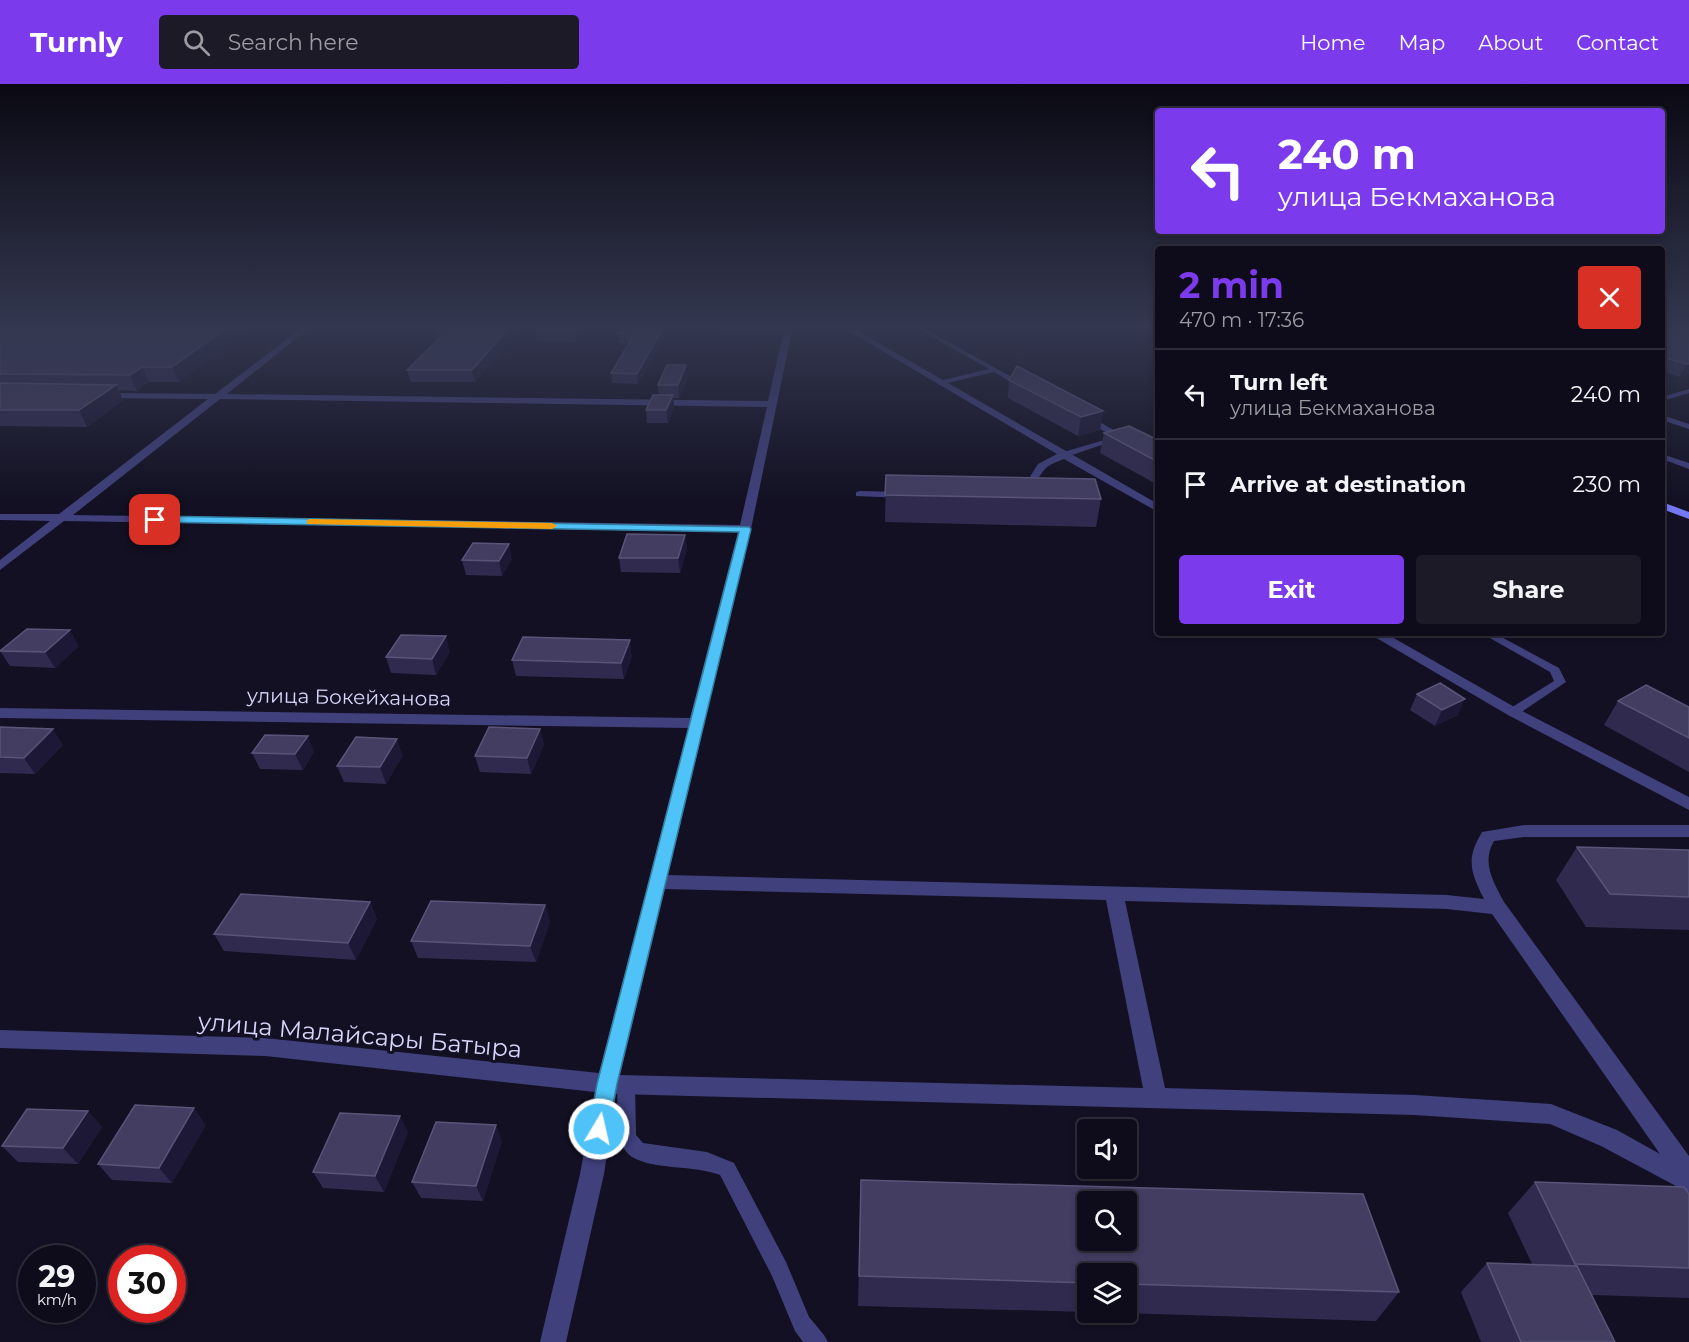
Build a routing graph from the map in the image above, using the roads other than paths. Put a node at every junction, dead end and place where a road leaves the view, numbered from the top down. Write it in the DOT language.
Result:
graph roads {
  1 [pos="233,385"];
  2 [pos="776,385"];
  3 [pos="945,385"];
  4 [pos="1022,385"];
  5 [pos="1034,391"];
  6 [pos="1689,392"];
  7 [pos="92,395"];
  8 [pos="218,396"];
  9 [pos="1665,398"];
  10 [pos="771,404"];
  11 [pos="1083,417"];
  12 [pos="1665,418"];
  13 [pos="1689,427"];
  14 [pos="1122,437"];
  15 [pos="1131,442"];
  16 [pos="1063,455"];
  17 [pos="1665,457"];
  18 [pos="1689,466"];
  19 [pos="860,494"];
  20 [pos="1011,494"];
  21 [pos="916,496"];
  22 [pos="1665,506"];
  23 [pos="1155,507"];
  24 [pos="1689,516"];
  25 [pos="0,517"];
  26 [pos="61,518"];
  27 [pos="746,529"];
  28 [pos="0,566"];
  29 [pos="1380,636"];
  30 [pos="1492,636"];
  31 [pos="1513,712"];
  32 [pos="0,713"];
  33 [pos="697,723"];
  34 [pos="1689,804"];
  35 [pos="1689,831"];
  36 [pos="657,882"];
  37 [pos="1114,894"];
  38 [pos="1497,907"];
  39 [pos="0,1039"];
  40 [pos="616,1084"];
  41 [pos="1156,1098"];
  42 [pos="1689,1176"];
  43 [pos="1689,1182"];
  44 [pos="553,1342"];
  45 [pos="817,1342"];
  1 -- 8 [label="street"];
  2 -- 10 [label="street"];
  3 -- 16 [label="street"];
  4 -- 5 [label="lane"];
  6 -- 9 [label="lane"];
  7 -- 8 [label="street"];
  8 -- 10 [label="street"];
  8 -- 26 [label="street"];
  10 -- 27 [label="street"];
  11 -- 14 [label="lane"];
  12 -- 13 [label="lane"];
  14 -- 15 [label="lane"];
  14 -- 16 [label="lane"];
  16 -- 20 [label="street"];
  16 -- 23 [label="street"];
  17 -- 18 [label="lane"];
  19 -- 21 [label="street"];
  22 -- 24 [label="street"];
  25 -- 26 [label="street"];
  26 -- 27 [label="street"];
  26 -- 28 [label="street"];
  27 -- 33 [label="street"];
  29 -- 31 [label="street"];
  30 -- 31 [label="lane"];
  31 -- 34 [label="street"];
  32 -- 33 [label="street, улица Бокейханова"];
  33 -- 36 [label="street"];
  35 -- 38 [label="street"];
  36 -- 37 [label="street"];
  36 -- 40 [label="street"];
  37 -- 38 [label="street"];
  37 -- 41 [label="street"];
  38 -- 42 [label="street"];
  39 -- 40 [label="street, улица Малайсары Батыра"];
  40 -- 41 [label="street, улица Малайсары Батыра"];
  40 -- 44 [label="street"];
  40 -- 45 [label="lane"];
  41 -- 43 [label="street, улица Малайсары Батыра"];
}
